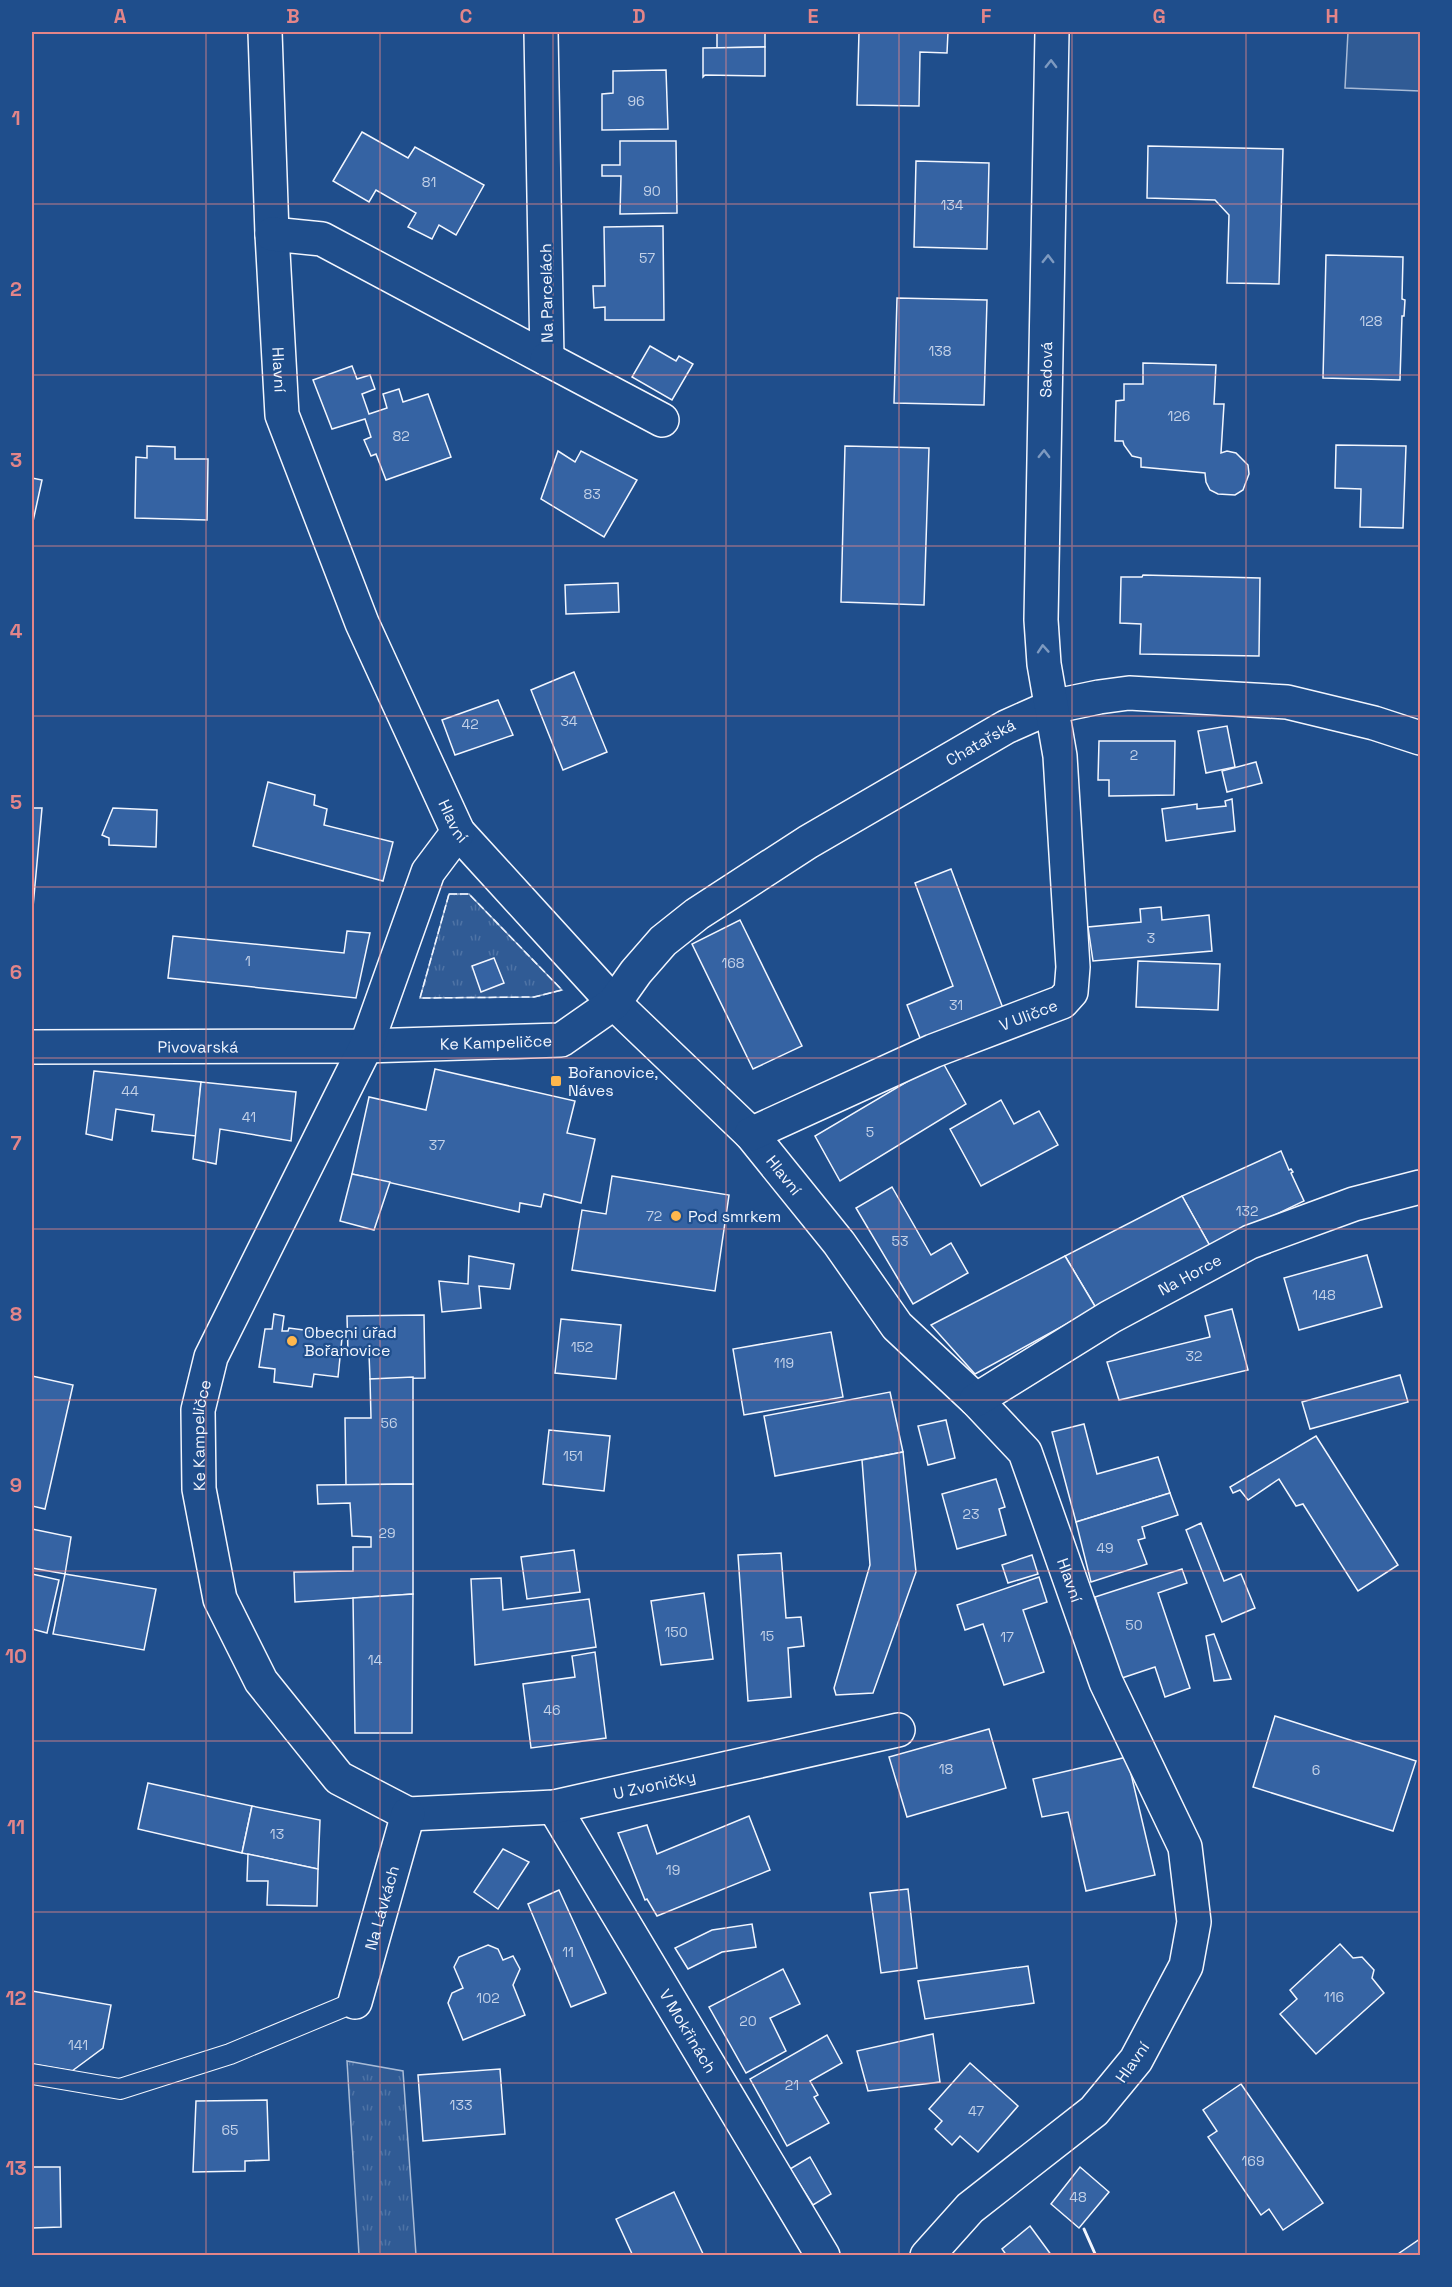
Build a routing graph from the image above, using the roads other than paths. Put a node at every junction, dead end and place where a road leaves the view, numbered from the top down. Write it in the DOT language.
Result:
graph roads {
  1 [pos="266,32"];
  2 [pos="541,32"];
  3 [pos="1052,32"];
  4 [pos="272,234"];
  5 [pos="547,359"];
  6 [pos="662,420"];
  7 [pos="1051,707"];
  8 [pos="1420,738"];
  9 [pos="458,832"];
  10 [pos="614,1003"];
  11 [pos="366,1046"];
  12 [pos="32,1047"];
  13 [pos="751,1134"];
  14 [pos="1420,1187"];
  15 [pos="976,1400"];
  16 [pos="898,1730"];
  17 [pos="554,1807"];
  18 [pos="408,1814"];
  19 [pos="355,2002"];
  20 [pos="32,2074"];
  21 [pos="823,2256"];
  22 [pos="927,2256"];
  1 -- 4 [label="street, Hlavní"];
  2 -- 5 [label="street, Na Parcelách"];
  7 -- 3 [label="street, Sadová, one-way"];
  4 -- 5 [label="street, Na Parcelách"];
  4 -- 9 [label="street, Hlavní"];
  5 -- 6 [label="street"];
  7 -- 8 [label="street, Chatařská"];
  7 -- 10 [label="street, Chatařská"];
  7 -- 13 [label="street, V Uličce"];
  9 -- 10 [label="street, Hlavní"];
  9 -- 11 [label="street, Ke Kampeličce"];
  10 -- 11 [label="street, Ke Kampeličce"];
  10 -- 13 [label="street, Hlavní"];
  11 -- 12 [label="street, Pivovarská"];
  11 -- 18 [label="street, Ke Kampeličce"];
  13 -- 15 [label="street, Hlavní"];
  14 -- 15 [label="street, Na Horce"];
  15 -- 22 [label="street, Hlavní"];
  16 -- 17 [label="street, U Zvoničky"];
  17 -- 18 [label="street, U Zvoničky"];
  17 -- 21 [label="street, V Mokřinách"];
  18 -- 19 [label="street, Na Lávkách"];
  19 -- 20 [label="lane"];
}
